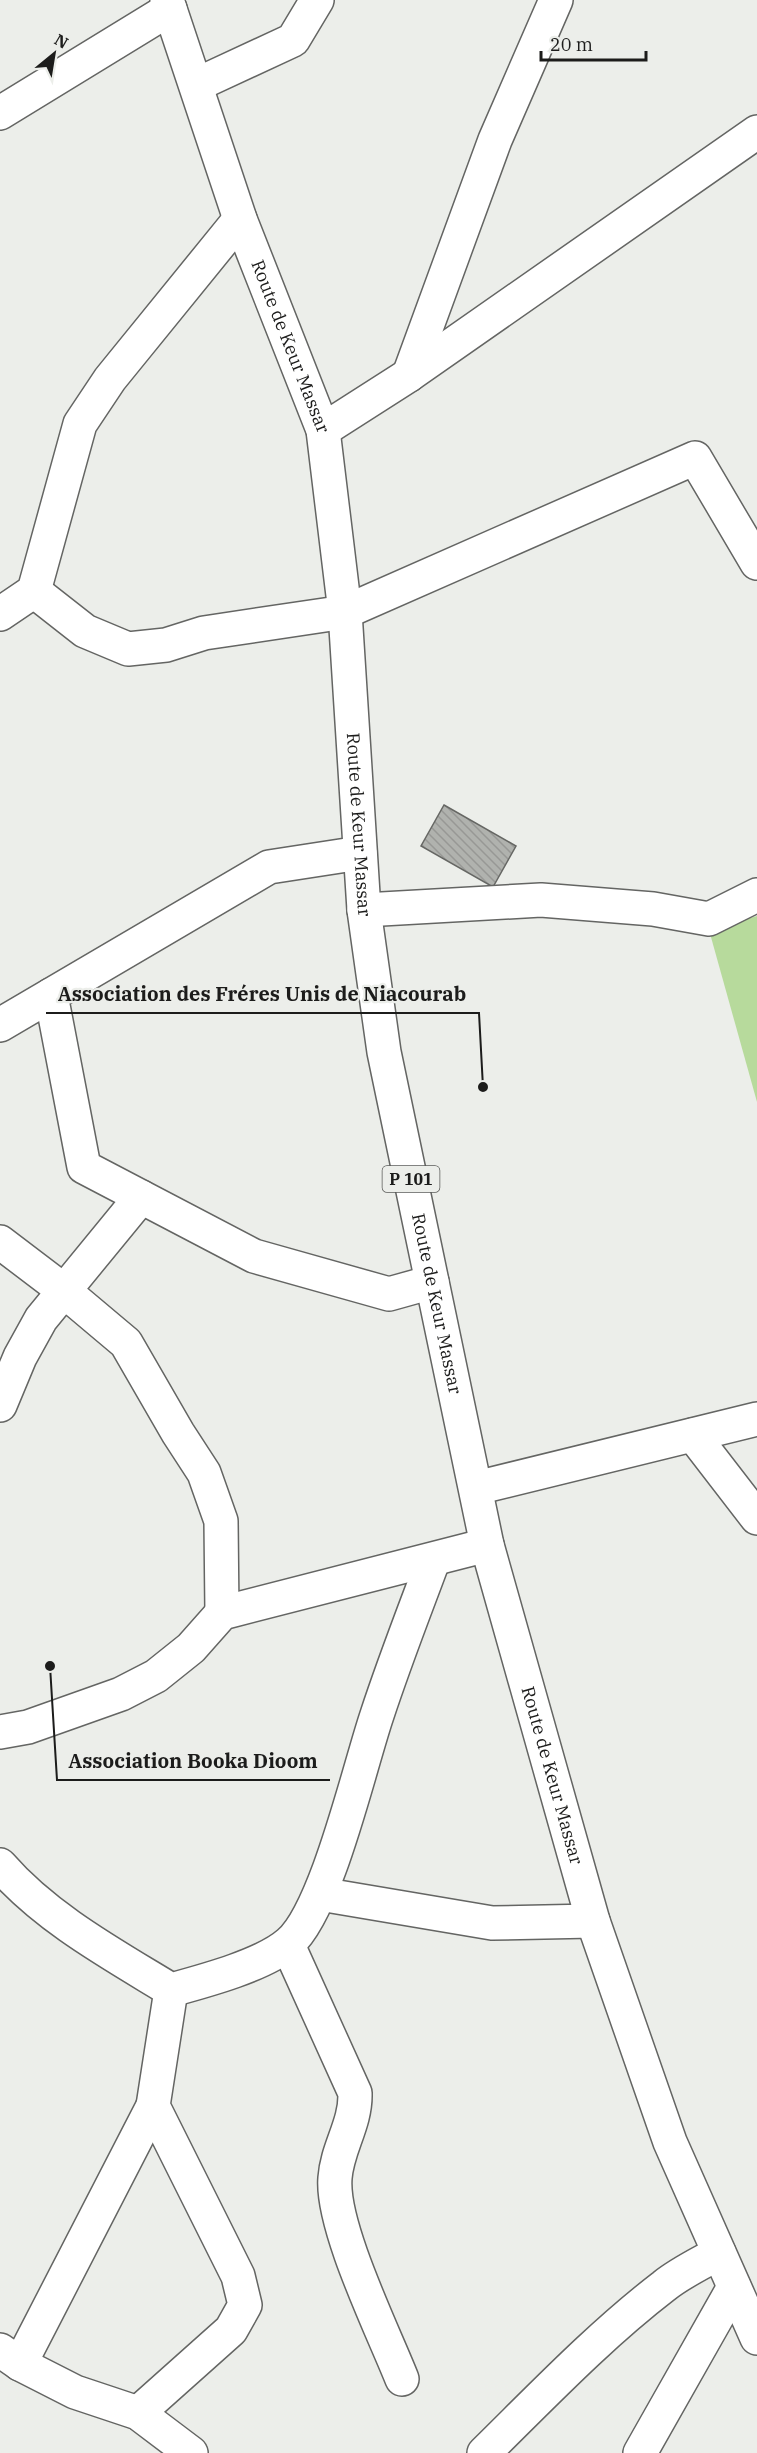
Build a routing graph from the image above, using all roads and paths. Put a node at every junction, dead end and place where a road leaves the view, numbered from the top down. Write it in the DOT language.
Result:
graph roads {
  1 [pos="317,0"];
  2 [pos="556,0"];
  3 [pos="168,4"];
  4 [pos="196,85"];
  5 [pos="0,113"];
  6 [pos="757,132"];
  7 [pos="240,219"];
  8 [pos="409,375"];
  9 [pos="323,430"];
  10 [pos="757,562"];
  11 [pos="34,591"];
  12 [pos="345,612"];
  13 [pos="0,614"];
  14 [pos="360,853"];
  15 [pos="757,895"];
  16 [pos="364,910"];
  17 [pos="51,995"];
  18 [pos="0,1025"];
  19 [pos="141,1197"];
  20 [pos="0,1242"];
  21 [pos="432,1282"];
  22 [pos="63,1290"];
  23 [pos="0,1405"];
  24 [pos="757,1419"];
  25 [pos="693,1435"];
  26 [pos="476,1488"];
  27 [pos="757,1518"];
  28 [pos="488,1545"];
  29 [pos="433,1561"];
  30 [pos="222,1613"];
  31 [pos="0,1732"];
  32 [pos="0,1865"];
  33 [pos="320,1894"];
  34 [pos="593,1921"];
  35 [pos="288,1945"];
  36 [pos="171,1990"];
  37 [pos="153,2106"];
  38 [pos="719,2253"];
  39 [pos="734,2287"];
  40 [pos="757,2338"];
  41 [pos="10,2357"];
  42 [pos="402,2379"];
  43 [pos="138,2413"];
  44 [pos="191,2453"];
  45 [pos="484,2453"];
  46 [pos="640,2453"];
  1 -- 4 [label="street"];
  2 -- 8 [label="street"];
  3 -- 4 [label="street, Route de Keur Massar / P 101"];
  3 -- 5 [label="street"];
  4 -- 7 [label="street, Route de Keur Massar / P 101"];
  6 -- 8 [label="street"];
  7 -- 9 [label="street, Route de Keur Massar / P 101"];
  7 -- 11 [label="street"];
  8 -- 9 [label="street"];
  9 -- 12 [label="street, Route de Keur Massar / P 101"];
  10 -- 12 [label="street"];
  11 -- 12 [label="street"];
  11 -- 13 [label="street"];
  12 -- 14 [label="street, Route de Keur Massar / P 101"];
  14 -- 16 [label="street, Route de Keur Massar / P 101"];
  14 -- 17 [label="street"];
  15 -- 16 [label="street"];
  16 -- 21 [label="street, Route de Keur Massar / P 101"];
  17 -- 18 [label="street"];
  17 -- 19 [label="street"];
  19 -- 21 [label="street"];
  19 -- 22 [label="street"];
  20 -- 22 [label="street"];
  21 -- 26 [label="street, Route de Keur Massar / P 101"];
  22 -- 23 [label="street"];
  22 -- 30 [label="street"];
  24 -- 25 [label="street"];
  25 -- 26 [label="street"];
  25 -- 27 [label="street"];
  26 -- 28 [label="street, Route de Keur Massar / P 101"];
  28 -- 29 [label="street"];
  28 -- 34 [label="street, Route de Keur Massar / P 101"];
  29 -- 30 [label="street"];
  29 -- 33 [label="street"];
  30 -- 31 [label="street"];
  32 -- 36 [label="street"];
  33 -- 34 [label="street"];
  33 -- 35 [label="street"];
  34 -- 38 [label="street, Route de Keur Massar / P 101"];
  35 -- 36 [label="street"];
  35 -- 42 [label="street"];
  36 -- 37 [label="street"];
  37 -- 41 [label="street"];
  37 -- 43 [label="street"];
  38 -- 39 [label="street, Route de Keur Massar / P 101"];
  38 -- 45 [label="street"];
  39 -- 40 [label="street, Route de Keur Massar / P 101"];
  39 -- 46 [label="street"];
  41 -- 43 [label="street"];
  43 -- 44 [label="street"];
}
